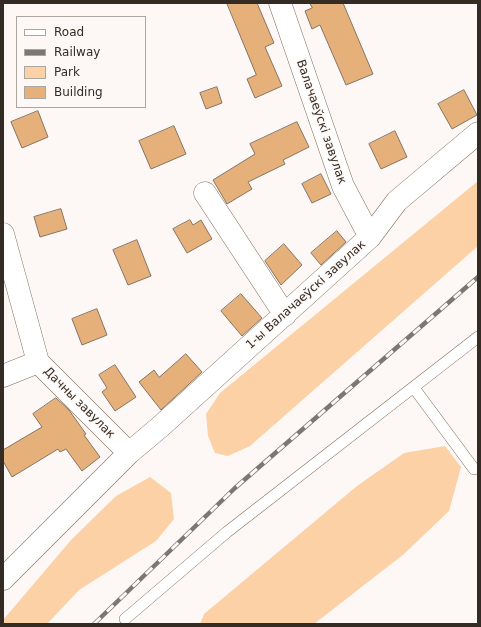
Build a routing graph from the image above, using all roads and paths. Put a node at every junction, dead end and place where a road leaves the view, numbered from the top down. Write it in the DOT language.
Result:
graph roads {
  1 [pos="280,3"];
  2 [pos="478,134"];
  3 [pos="205,193"];
  4 [pos="3,234"];
  5 [pos="370,237"];
  6 [pos="285,315"];
  7 [pos="478,337"];
  8 [pos="38,362"];
  9 [pos="3,376"];
  10 [pos="414,388"];
  11 [pos="129,453"];
  12 [pos="474,469"];
  13 [pos="3,579"];
  14 [pos="125,622"];
  1 -- 5 [label="street, Валачаеўскі завулак"];
  2 -- 5 [label="street, 1-ы Валачаеўскі завулак"];
  3 -- 6 [label="street"];
  4 -- 8 [label="street, Дачны завулак"];
  5 -- 6 [label="street, 1-ы Валачаеўскі завулак"];
  6 -- 11 [label="street, 1-ы Валачаеўскі завулак"];
  7 -- 10 [label="lane"];
  8 -- 9 [label="street"];
  8 -- 11 [label="street, Дачны завулак"];
  10 -- 12 [label="lane"];
  10 -- 14 [label="lane"];
  11 -- 13 [label="street, 1-ы Валачаеўскі завулак"];
}
